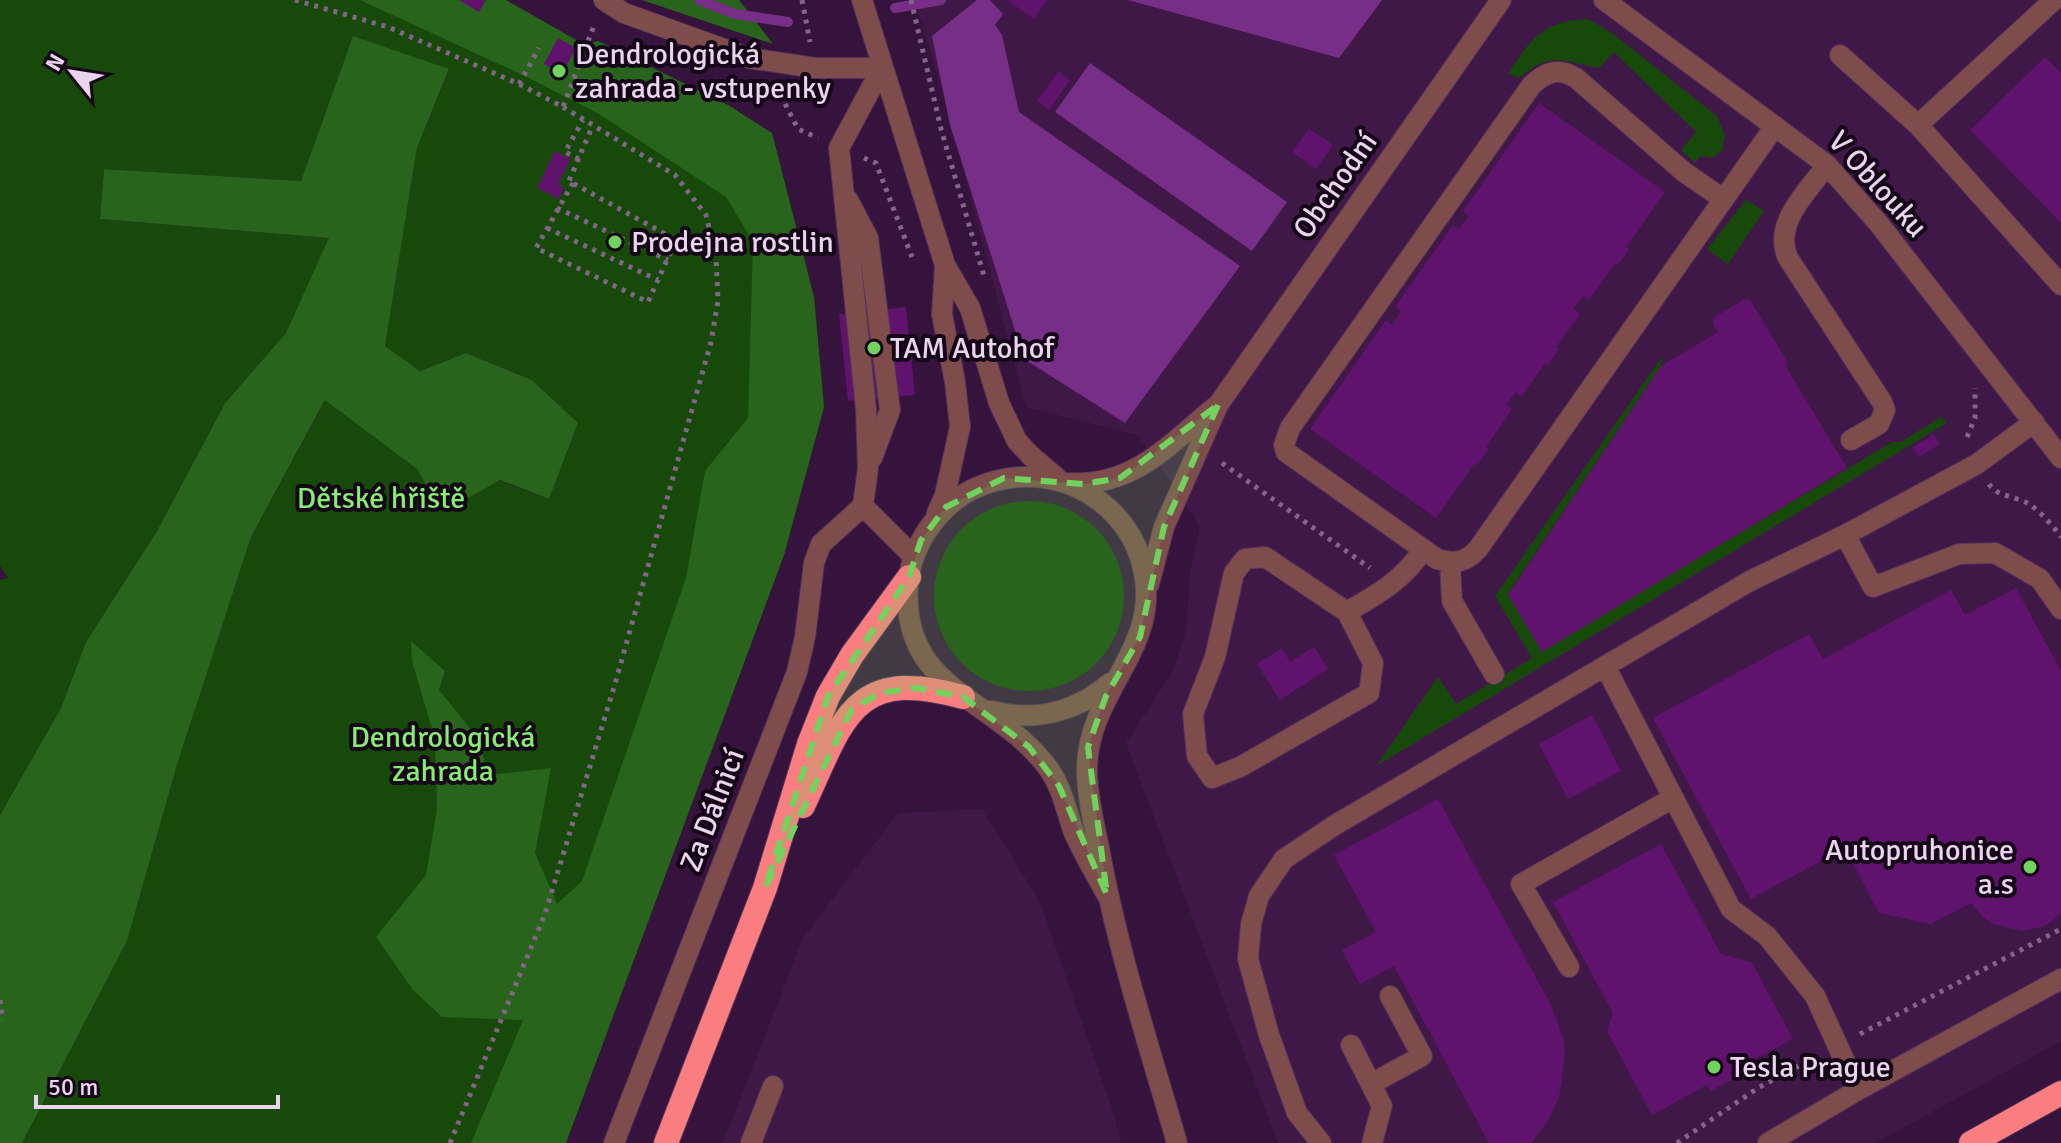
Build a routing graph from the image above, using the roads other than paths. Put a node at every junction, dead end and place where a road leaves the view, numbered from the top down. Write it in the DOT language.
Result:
graph roads {
  1 [pos="604,0"];
  2 [pos="862,0"];
  3 [pos="1501,0"];
  4 [pos="1604,0"];
  5 [pos="2054,0"];
  6 [pos="1840,55"];
  7 [pos="882,68"];
  8 [pos="1918,125"];
  9 [pos="1775,126"];
  10 [pos="1827,165"];
  11 [pos="1723,199"];
  12 [pos="945,265"];
  13 [pos="2061,285"];
  14 [pos="1218,405"];
  15 [pos="2034,422"];
  16 [pos="1851,440"];
  17 [pos="2061,458"];
  18 [pos="1064,482"];
  19 [pos="863,506"];
  20 [pos="935,520"];
  21 [pos="1845,535"];
  22 [pos="1423,550"];
  23 [pos="1450,563"];
  24 [pos="911,567"];
  25 [pos="1147,604"];
  26 [pos="2061,609"];
  27 [pos="1347,612"];
  28 [pos="1605,666"];
  29 [pos="1122,669"];
  30 [pos="1494,674"];
  31 [pos="970,701"];
  32 [pos="1673,798"];
  33 [pos="765,888"];
  34 [pos="1107,895"];
  35 [pos="1569,967"];
  36 [pos="2061,979"];
  37 [pos="1390,996"];
  38 [pos="1351,1045"];
  39 [pos="1371,1084"];
  40 [pos="773,1086"];
  41 [pos="1858,1090"];
  42 [pos="2061,1093"];
  43 [pos="614,1143"];
  44 [pos="666,1143"];
  45 [pos="751,1143"];
  46 [pos="1177,1143"];
  47 [pos="1321,1143"];
  48 [pos="1372,1143"];
  49 [pos="1768,1143"];
  50 [pos="1971,1143"];
  1 -- 7 [label="street"];
  2 -- 7 [label="street"];
  3 -- 14 [label="street, Obchodní"];
  4 -- 9 [label="street, V Oblouku"];
  5 -- 8 [label="street"];
  6 -- 8 [label="street"];
  7 -- 12 [label="street"];
  7 -- 19 [label="street"];
  8 -- 13 [label="street"];
  9 -- 10 [label="street, V Oblouku"];
  9 -- 11 [label="street"];
  10 -- 15 [label="street, V Oblouku"];
  10 -- 16 [label="street"];
  11 -- 22 [label="street"];
  11 -- 23 [label="street"];
  12 -- 18 [label="street"];
  12 -- 20 [label="street"];
  14 -- 18 [label="street, Obchodní"];
  14 -- 25 [label="street, Obchodní"];
  15 -- 17 [label="street, V Oblouku"];
  15 -- 21 [label="street"];
  18 -- 20 [label="street"];
  18 -- 25 [label="street"];
  19 -- 24 [label="street"];
  19 -- 43 [label="street, Za Dálnicí"];
  20 -- 24 [label="street"];
  21 -- 26 [label="street"];
  21 -- 28 [label="street"];
  22 -- 23 [label="street"];
  22 -- 27 [label="street"];
  23 -- 30 [label="street"];
  24 -- 31 [label="street"];
  24 -- 33 [label="highway"];
  25 -- 29 [label="street"];
  27 -- 27 [label="street"];
  28 -- 32 [label="street"];
  28 -- 47 [label="street"];
  29 -- 31 [label="street"];
  29 -- 34 [label="street"];
  31 -- 33 [label="highway"];
  31 -- 34 [label="street"];
  32 -- 35 [label="street"];
  32 -- 41 [label="street"];
  33 -- 44 [label="highway"];
  34 -- 46 [label="street"];
  36 -- 41 [label="street"];
  37 -- 39 [label="street"];
  38 -- 39 [label="street"];
  39 -- 48 [label="street"];
  40 -- 45 [label="street"];
  41 -- 49 [label="street"];
  42 -- 50 [label="highway"];
}
